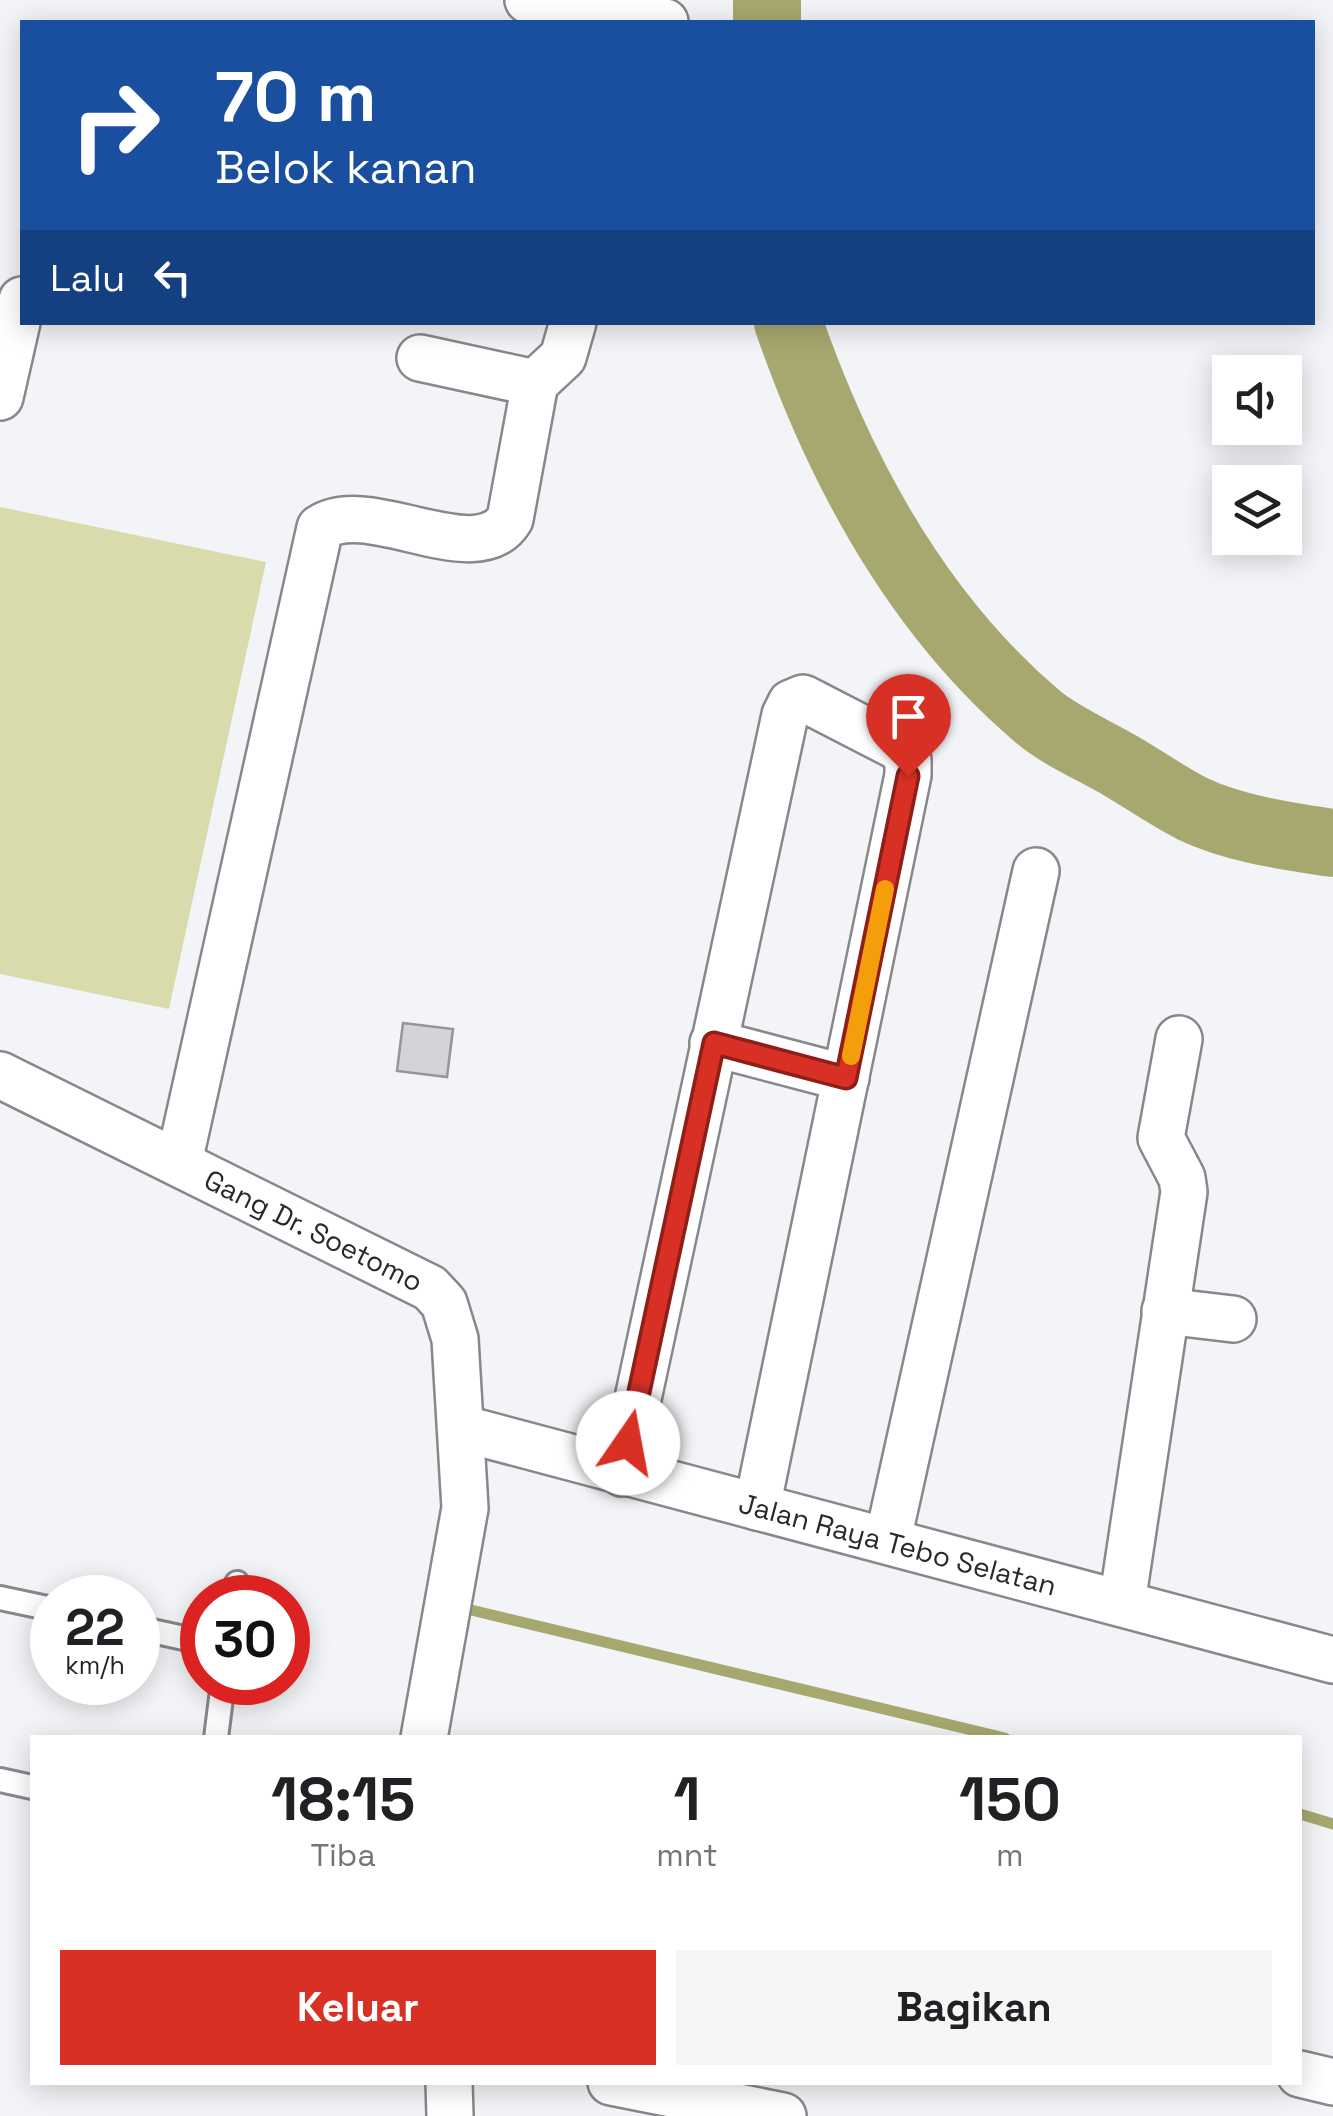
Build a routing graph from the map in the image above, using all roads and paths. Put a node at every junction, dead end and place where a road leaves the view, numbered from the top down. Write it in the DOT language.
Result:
graph roads {
  1 [pos="528,0"];
  2 [pos="653,20"];
  3 [pos="20,309"];
  4 [pos="571,325"];
  5 [pos="420,358"];
  6 [pos="534,383"];
  7 [pos="0,397"];
  8 [pos="1036,871"];
  9 [pos="1179,1039"];
  10 [pos="714,1043"];
  11 [pos="0,1075"];
  12 [pos="846,1078"];
  13 [pos="178,1162"];
  14 [pos="1165,1311"];
  15 [pos="1233,1318"];
  16 [pos="461,1428"];
  17 [pos="622,1474"];
  18 [pos="757,1507"];
  19 [pos="888,1539"];
  20 [pos="0,1598"];
  21 [pos="1122,1603"];
  22 [pos="30,1604"];
  23 [pos="1333,1660"];
  24 [pos="220,1705"];
  25 [pos="216,1735"];
  26 [pos="425,1735"];
  27 [pos="0,1780"];
  28 [pos="30,1787"];
  29 [pos="1302,2074"];
  30 [pos="1333,2082"];
  31 [pos="449,2085"];
  32 [pos="626,2085"];
  33 [pos="450,2116"];
  34 [pos="783,2116"];
  1 -- 2 [label="street"];
  3 -- 7 [label="street"];
  4 -- 6 [label="street"];
  5 -- 6 [label="street"];
  6 -- 13 [label="street"];
  8 -- 19 [label="street"];
  9 -- 14 [label="street"];
  10 -- 12 [label="street"];
  10 -- 12 [label="street"];
  10 -- 17 [label="street"];
  11 -- 13 [label="street, Gang Dr. Soetomo"];
  12 -- 18 [label="street"];
  13 -- 16 [label="street, Gang Dr. Soetomo"];
  14 -- 15 [label="street"];
  14 -- 21 [label="street"];
  16 -- 17 [label="street, Jalan Raya Tebo Selatan"];
  16 -- 26 [label="street, Gang Dr. Soetomo"];
  17 -- 18 [label="street, Jalan Raya Tebo Selatan"];
  18 -- 19 [label="street, Jalan Raya Tebo Selatan"];
  19 -- 21 [label="street, Jalan Raya Tebo Selatan"];
  20 -- 22 [label="lane"];
  21 -- 23 [label="street, Jalan Raya Tebo Selatan"];
  24 -- 25 [label="lane"];
  27 -- 28 [label="lane"];
  29 -- 30 [label="street"];
  31 -- 33 [label="street"];
  32 -- 34 [label="street"];
}
